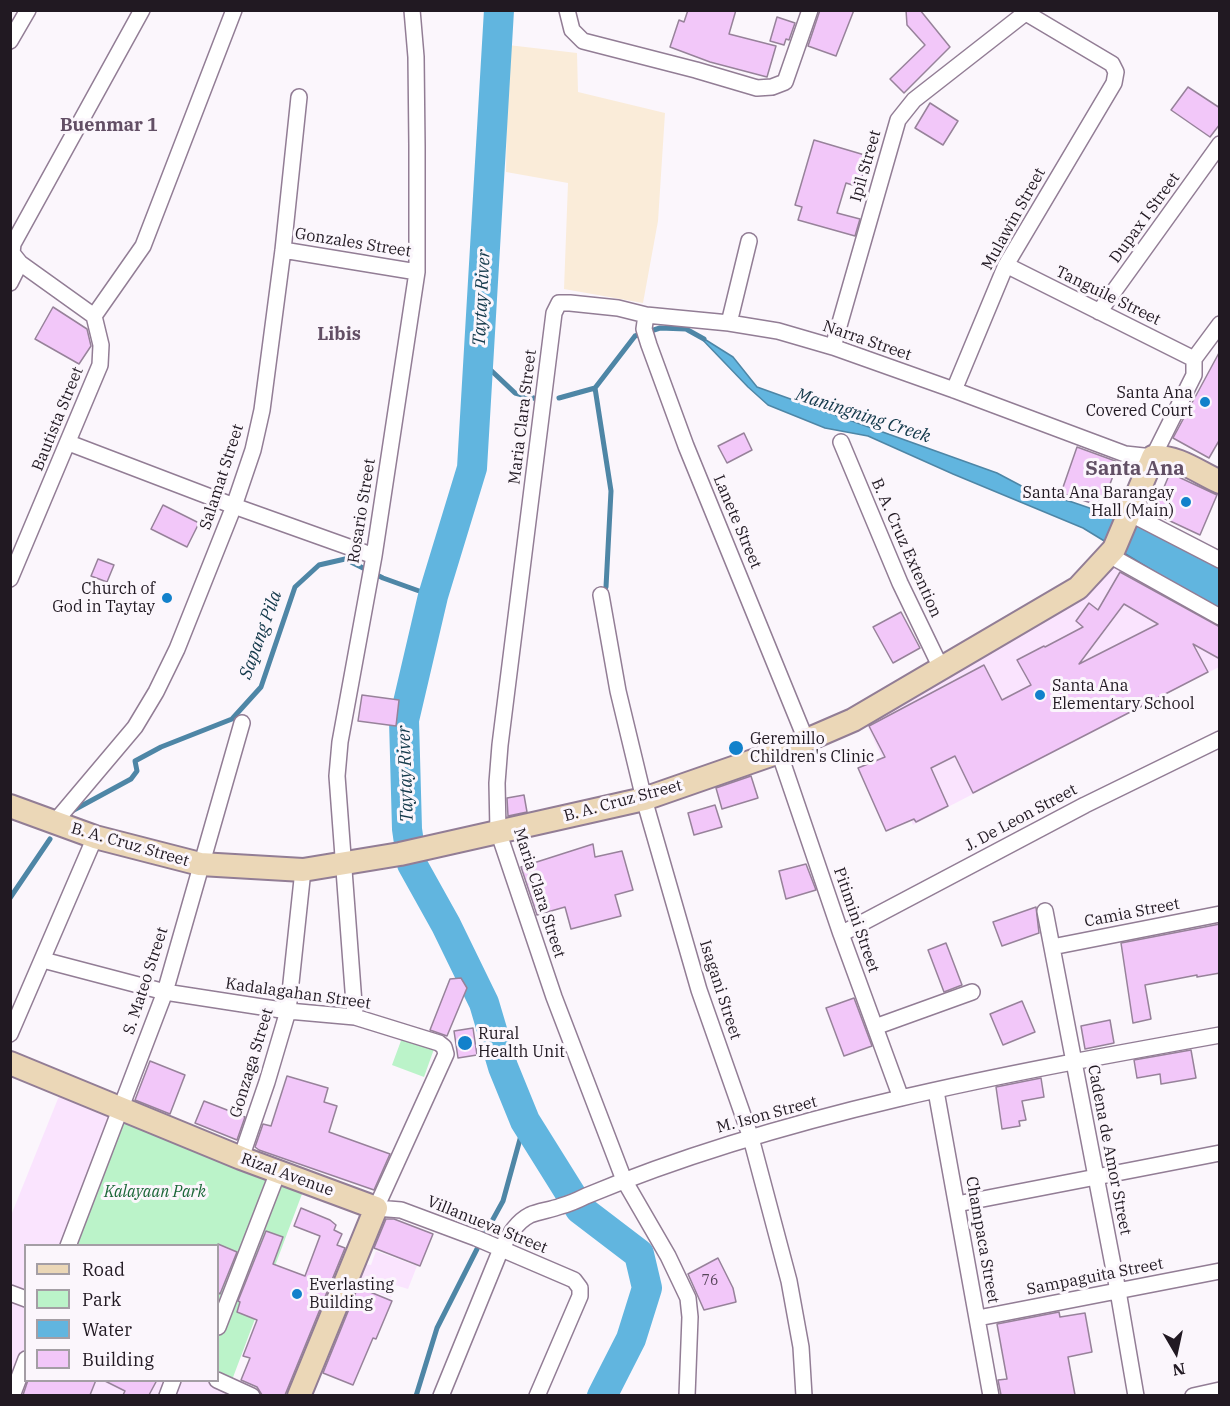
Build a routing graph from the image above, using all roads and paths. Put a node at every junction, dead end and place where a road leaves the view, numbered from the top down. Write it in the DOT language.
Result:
graph roads {
  1 [pos="28,10"];
  2 [pos="142,10"];
  3 [pos="234,10"];
  4 [pos="412,10"];
  5 [pos="567,10"];
  6 [pos="806,11"];
  7 [pos="1022,12"];
  8 [pos="10,41"];
  9 [pos="299,97"];
  10 [pos="1220,144"];
  11 [pos="749,241"];
  12 [pos="283,250"];
  13 [pos="20,263"];
  14 [pos="1006,265"];
  15 [pos="417,272"];
  16 [pos="10,283"];
  17 [pos="559,303"];
  18 [pos="1099,312"];
  19 [pos="94,316"];
  20 [pos="645,322"];
  21 [pos="729,323"];
  22 [pos="1220,324"];
  23 [pos="832,347"];
  24 [pos="1194,359"];
  25 [pos="954,390"];
  26 [pos="69,442"];
  27 [pos="841,442"];
  28 [pos="1153,457"];
  29 [pos="1220,483"];
  30 [pos="234,506"];
  31 [pos="1128,514"];
  32 [pos="1112,552"];
  33 [pos="1220,560"];
  34 [pos="373,563"];
  35 [pos="10,579"];
  36 [pos="601,595"];
  37 [pos="1220,617"];
  38 [pos="941,668"];
  39 [pos="242,723"];
  40 [pos="1220,739"];
  41 [pos="806,740"];
  42 [pos="779,752"];
  43 [pos="644,799"];
  44 [pos="10,806"];
  45 [pos="54,823"];
  46 [pos="498,831"];
  47 [pos="95,837"];
  48 [pos="200,864"];
  49 [pos="343,865"];
  50 [pos="303,870"];
  51 [pos="1045,911"];
  52 [pos="1220,914"];
  53 [pos="841,934"];
  54 [pos="1052,948"];
  55 [pos="43,960"];
  56 [pos="165,992"];
  57 [pos="972,992"];
  58 [pos="288,1011"];
  59 [pos="355,1017"];
  60 [pos="875,1027"];
  61 [pos="10,1034"];
  62 [pos="1220,1035"];
  63 [pos="1074,1061"];
  64 [pos="10,1063"];
  65 [pos="936,1091"];
  66 [pos="901,1098"];
  67 [pos="120,1108"];
  68 [pos="751,1137"];
  69 [pos="1220,1153"];
  70 [pos="242,1158"];
  71 [pos="278,1173"];
  72 [pos="1096,1176"];
  73 [pos="624,1180"];
  74 [pos="957,1204"];
  75 [pos="376,1208"];
  76 [pos="68,1244"];
  77 [pos="501,1249"];
  78 [pos="1220,1271"];
  79 [pos="1118,1291"];
  80 [pos="978,1318"];
  81 [pos="219,1324"];
  82 [pos="24,1364"];
  83 [pos="219,1380"];
  84 [pos="1220,1390"];
  85 [pos="12,1395"];
  86 [pos="252,1395"];
  87 [pos="299,1395"];
  88 [pos="441,1395"];
  89 [pos="537,1395"];
  90 [pos="687,1395"];
  91 [pos="804,1395"];
  92 [pos="991,1395"];
  93 [pos="1136,1395"];
  94 [pos="1193,1395"];
  1 -- 8 [label="street"];
  2 -- 13 [label="street"];
  3 -- 19 [label="street"];
  4 -- 15 [label="street, Rosario Street"];
  5 -- 6 [label="street"];
  7 -- 14 [label="street, Mulawin Street"];
  7 -- 23 [label="street, Ipil Street"];
  9 -- 12 [label="street, Salamat Street"];
  10 -- 18 [label="street, Dupax I Street"];
  11 -- 21 [label="street"];
  12 -- 15 [label="street, Gonzales Street"];
  12 -- 30 [label="street, Salamat Street"];
  13 -- 16 [label="street"];
  13 -- 19 [label="street"];
  14 -- 18 [label="street, Tanguile Street"];
  14 -- 25 [label="street, Mulawin Street"];
  15 -- 34 [label="street, Rosario Street"];
  17 -- 20 [label="street, Narra Street"];
  17 -- 46 [label="street, Maria Clara Street"];
  18 -- 24 [label="street, Tanguile Street"];
  19 -- 26 [label="street, Bautista Street"];
  20 -- 21 [label="street, Narra Street"];
  20 -- 41 [label="street, Lanete Street"];
  21 -- 23 [label="street, Narra Street"];
  22 -- 24 [label="street, B. A. Cruz Street"];
  23 -- 25 [label="street, Narra Street"];
  24 -- 28 [label="street, B. A. Cruz Street"];
  25 -- 28 [label="street, Narra Street"];
  26 -- 30 [label="street"];
  26 -- 35 [label="street, Bautista Street"];
  27 -- 38 [label="street, B. A. Cruz Extention"];
  28 -- 29 [label="street"];
  28 -- 31 [label="street, B. A. Cruz Street"];
  30 -- 34 [label="street"];
  30 -- 45 [label="street, Salamat Street"];
  31 -- 32 [label="street, B. A. Cruz Street"];
  31 -- 33 [label="street"];
  32 -- 37 [label="street"];
  32 -- 38 [label="street, B. A. Cruz Street"];
  34 -- 49 [label="street, Rosario Street"];
  36 -- 43 [label="street, Isagani Street"];
  38 -- 41 [label="street, B. A. Cruz Street"];
  39 -- 48 [label="street, S. Mateo Street"];
  40 -- 53 [label="street, J. De Leon Street"];
  41 -- 42 [label="street, B. A. Cruz Street"];
  42 -- 43 [label="street, B. A. Cruz Street"];
  42 -- 53 [label="street, Pitimini Street"];
  43 -- 46 [label="street, B. A. Cruz Street"];
  43 -- 68 [label="street, Isagani Street"];
  44 -- 45 [label="street, B. A. Cruz Street"];
  45 -- 47 [label="street, B. A. Cruz Street"];
  46 -- 49 [label="street, B. A. Cruz Street"];
  46 -- 73 [label="street, Maria Clara Street"];
  47 -- 48 [label="street, B. A. Cruz Street"];
  47 -- 55 [label="street"];
  48 -- 50 [label="street, B. A. Cruz Street"];
  48 -- 56 [label="street, S. Mateo Street"];
  49 -- 50 [label="street, B. A. Cruz Street"];
  49 -- 59 [label="street, Rosario Street"];
  50 -- 58 [label="street, Gonzaga Street"];
  51 -- 54 [label="street, Cadena de Amor Street"];
  52 -- 54 [label="street, Camia Street"];
  53 -- 60 [label="street, Pitimini Street"];
  54 -- 63 [label="street, Cadena de Amor Street"];
  55 -- 56 [label="street, Kadalagahan Street"];
  55 -- 61 [label="street"];
  56 -- 58 [label="street, Kadalagahan Street"];
  56 -- 67 [label="street, S. Mateo Street"];
  57 -- 60 [label="street"];
  58 -- 59 [label="street, Kadalagahan Street"];
  58 -- 70 [label="street, Gonzaga Street"];
  59 -- 75 [label="street, Kadalagahan Street"];
  60 -- 66 [label="street, Pitimini Street"];
  62 -- 63 [label="street, M. Ison Street"];
  63 -- 65 [label="street, M. Ison Street"];
  63 -- 72 [label="street, Cadena de Amor Street"];
  64 -- 67 [label="street, Rizal Avenue"];
  65 -- 66 [label="street, M. Ison Street"];
  65 -- 74 [label="street, Champaca Street"];
  66 -- 68 [label="street, M. Ison Street"];
  67 -- 70 [label="street, Rizal Avenue"];
  67 -- 76 [label="street, S. Mateo Street"];
  68 -- 73 [label="street, M. Ison Street"];
  68 -- 91 [label="street, Isagani Street"];
  69 -- 72 [label="street"];
  70 -- 71 [label="street, Rizal Avenue"];
  71 -- 75 [label="street, Rizal Avenue"];
  71 -- 81 [label="street"];
  72 -- 74 [label="street"];
  72 -- 79 [label="street, Cadena de Amor Street"];
  73 -- 77 [label="street, M. Ison Street"];
  73 -- 90 [label="street, Maria Clara Street"];
  74 -- 80 [label="street, Champaca Street"];
  75 -- 77 [label="street, Villanueva Street"];
  75 -- 87 [label="street"];
  77 -- 88 [label="street, M. Ison Street"];
  77 -- 89 [label="street, Villanueva Street"];
  78 -- 79 [label="street, Sampaguita Street"];
  79 -- 80 [label="street, Sampaguita Street"];
  79 -- 93 [label="street, Cadena de Amor Street"];
  80 -- 92 [label="street, Champaca Street"];
  82 -- 85 [label="street"];
  83 -- 86 [label="street"];
  84 -- 94 [label="street"];
}
